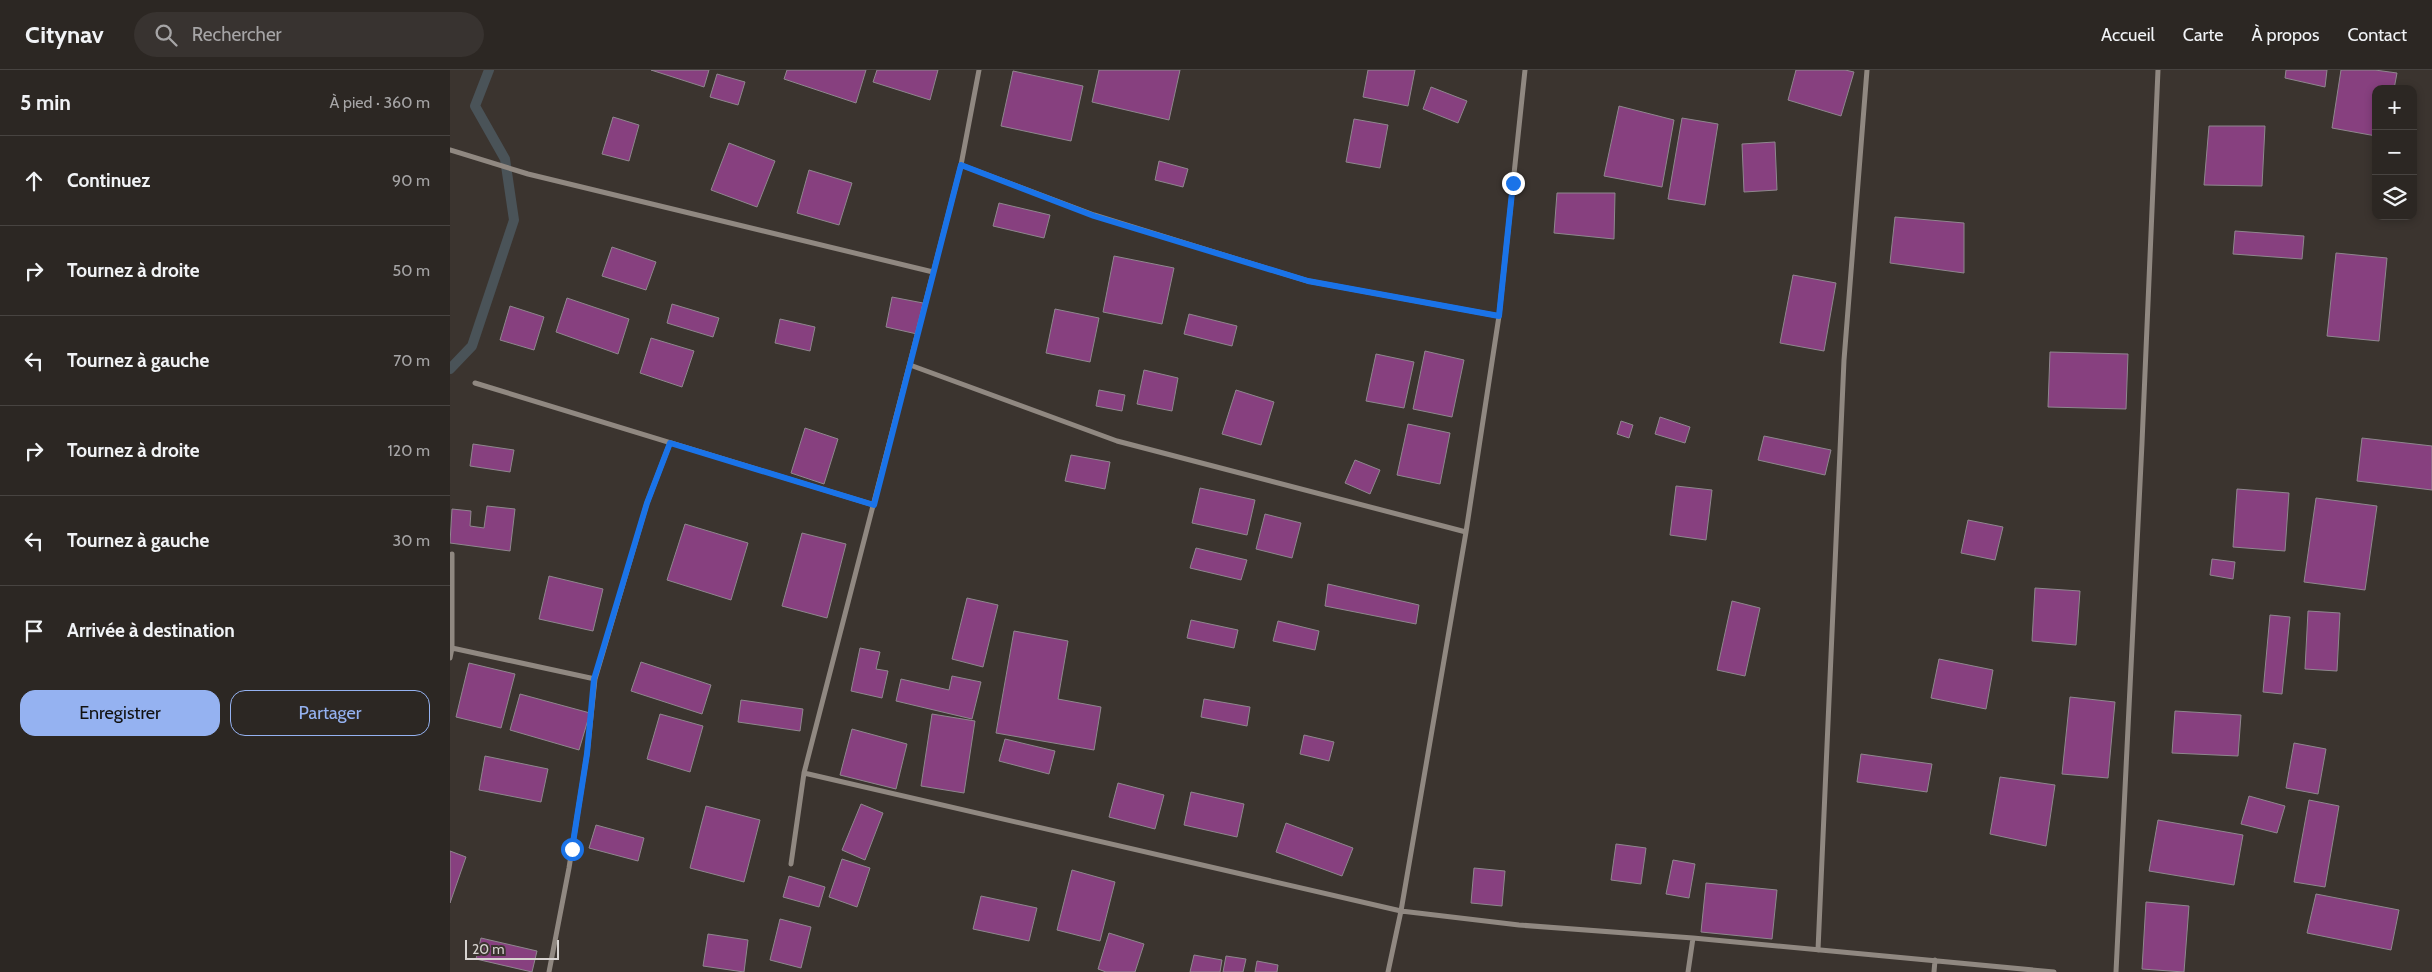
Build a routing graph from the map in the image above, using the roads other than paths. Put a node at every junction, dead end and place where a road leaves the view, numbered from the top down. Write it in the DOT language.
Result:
graph roads {
  1 [pos="979,70"];
  2 [pos="1525,70"];
  3 [pos="1867,70"];
  4 [pos="2158,70"];
  5 [pos="450,150"];
  6 [pos="961,165"];
  7 [pos="933,272"];
  8 [pos="1499,316"];
  9 [pos="910,365"];
  10 [pos="475,383"];
  11 [pos="670,443"];
  12 [pos="874,505"];
  13 [pos="1466,532"];
  14 [pos="452,554"];
  15 [pos="452,648"];
  16 [pos="450,658"];
  17 [pos="594,679"];
  18 [pos="804,773"];
  19 [pos="791,864"];
  20 [pos="1401,911"];
  21 [pos="1693,938"];
  22 [pos="1818,950"];
  23 [pos="1935,960"];
  24 [pos="549,972"];
  25 [pos="1388,972"];
  26 [pos="1688,972"];
  27 [pos="1934,972"];
  28 [pos="2054,972"];
  29 [pos="2116,972"];
  1 -- 6 [label="street"];
  2 -- 8 [label="street"];
  3 -- 22 [label="street"];
  4 -- 29 [label="street"];
  5 -- 7 [label="street"];
  6 -- 7 [label="street"];
  6 -- 8 [label="street"];
  7 -- 9 [label="street"];
  8 -- 13 [label="street"];
  9 -- 12 [label="street"];
  9 -- 13 [label="street"];
  10 -- 11 [label="street"];
  11 -- 12 [label="street"];
  11 -- 17 [label="street"];
  12 -- 18 [label="street"];
  13 -- 20 [label="street"];
  14 -- 15 [label="street"];
  15 -- 16 [label="street"];
  15 -- 17 [label="street"];
  17 -- 24 [label="street"];
  18 -- 19 [label="street"];
  18 -- 20 [label="street"];
  20 -- 21 [label="street"];
  20 -- 25 [label="street"];
  21 -- 22 [label="street"];
  21 -- 26 [label="street"];
  22 -- 23 [label="street"];
  23 -- 27 [label="street"];
  23 -- 28 [label="street"];
}
